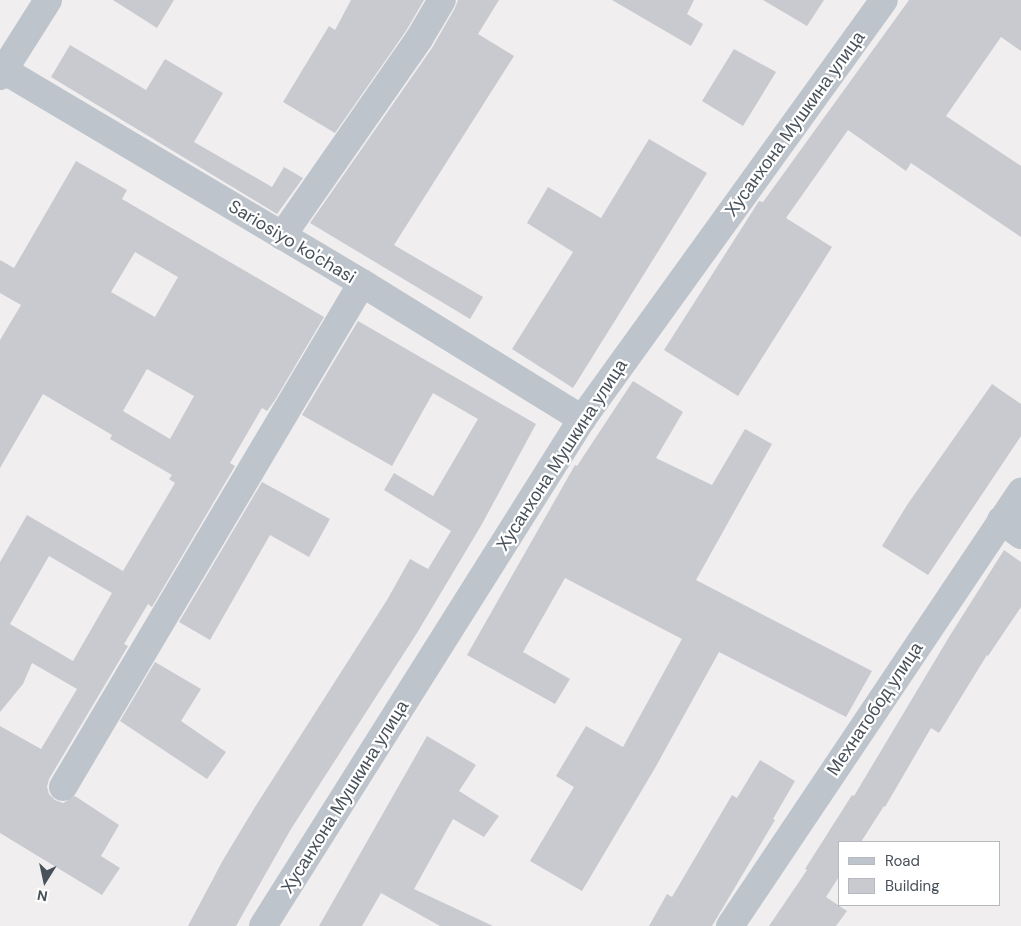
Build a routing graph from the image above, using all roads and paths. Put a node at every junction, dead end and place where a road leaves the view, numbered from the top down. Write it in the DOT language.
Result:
graph roads {
  1 [pos="48,0"];
  2 [pos="442,0"];
  3 [pos="884,0"];
  4 [pos="1,71"];
  5 [pos="282,236"];
  6 [pos="362,283"];
  7 [pos="582,419"];
  8 [pos="1021,492"];
  9 [pos="1011,527"];
  10 [pos="63,787"];
  11 [pos="263,926"];
  12 [pos="730,926"];
  1 -- 4 [label="street"];
  2 -- 5 [label="street"];
  3 -- 7 [label="street, Хусанхона Мушкина улица"];
  4 -- 5 [label="street, Sariosiyo ko'chasi"];
  5 -- 6 [label="street, Sariosiyo ko'chasi"];
  6 -- 7 [label="street, Sariosiyo ko'chasi"];
  6 -- 10 [label="street"];
  7 -- 11 [label="street, Хусанхона Мушкина улица"];
  8 -- 9 [label="street, Мехнатобод улица"];
  9 -- 12 [label="street, Мехнатобод улица"];
}
